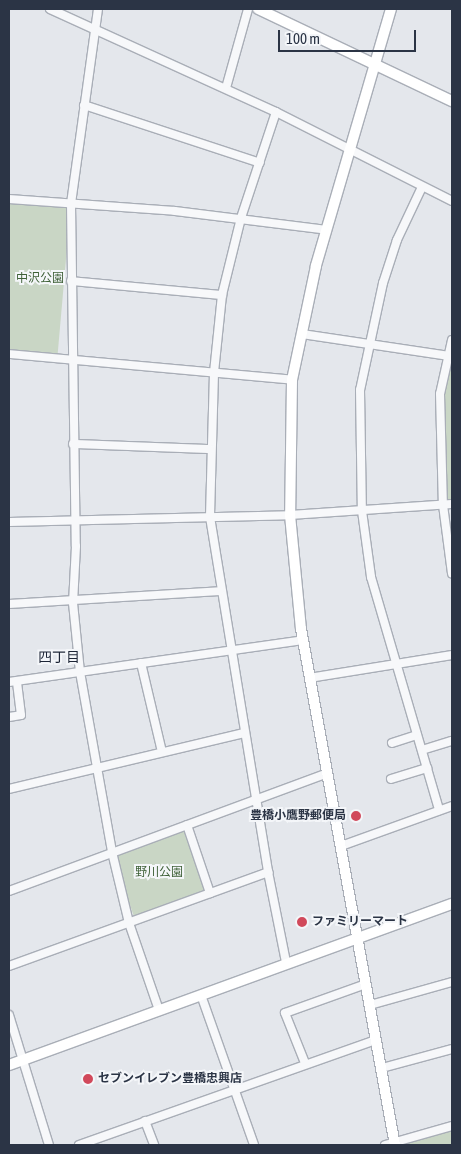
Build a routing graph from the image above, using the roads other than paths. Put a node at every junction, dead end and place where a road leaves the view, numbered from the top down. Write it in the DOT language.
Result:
graph roads {
  1 [pos="50,9"];
  2 [pos="98,9"];
  3 [pos="248,9"];
  4 [pos="258,9"];
  5 [pos="391,9"];
  6 [pos="95,28"];
  7 [pos="376,64"];
  8 [pos="226,88"];
  9 [pos="452,101"];
  10 [pos="84,104"];
  11 [pos="276,112"];
  12 [pos="350,152"];
  13 [pos="260,163"];
  14 [pos="422,187"];
  15 [pos="9,199"];
  16 [pos="452,202"];
  17 [pos="71,204"];
  18 [pos="240,218"];
  19 [pos="326,230"];
  20 [pos="71,281"];
  21 [pos="222,295"];
  22 [pos="302,334"];
  23 [pos="452,340"];
  24 [pos="370,344"];
  25 [pos="9,354"];
  26 [pos="449,356"];
  27 [pos="72,360"];
  28 [pos="214,373"];
  29 [pos="292,380"];
  30 [pos="73,444"];
  31 [pos="210,449"];
  32 [pos="443,504"];
  33 [pos="452,504"];
  34 [pos="362,511"];
  35 [pos="290,515"];
  36 [pos="210,518"];
  37 [pos="75,519"];
  38 [pos="9,522"];
  39 [pos="452,573"];
  40 [pos="220,591"];
  41 [pos="73,600"];
  42 [pos="9,604"];
  43 [pos="303,640"];
  44 [pos="233,650"];
  45 [pos="452,655"];
  46 [pos="141,663"];
  47 [pos="397,665"];
  48 [pos="80,672"];
  49 [pos="309,678"];
  50 [pos="17,681"];
  51 [pos="9,682"];
  52 [pos="9,717"];
  53 [pos="244,733"];
  54 [pos="417,735"];
  55 [pos="452,741"];
  56 [pos="392,743"];
  57 [pos="422,750"];
  58 [pos="162,752"];
  59 [pos="97,768"];
  60 [pos="427,768"];
  61 [pos="328,773"];
  62 [pos="391,778"];
  63 [pos="9,789"];
  64 [pos="256,799"];
  65 [pos="452,806"];
  66 [pos="439,810"];
  67 [pos="187,825"];
  68 [pos="341,846"];
  69 [pos="112,852"];
  70 [pos="268,872"];
  71 [pos="9,891"];
  72 [pos="210,893"];
  73 [pos="452,904"];
  74 [pos="129,923"];
  75 [pos="357,938"];
  76 [pos="286,962"];
  77 [pos="9,966"];
  78 [pos="452,982"];
  79 [pos="366,984"];
  80 [pos="202,994"];
  81 [pos="370,1005"];
  82 [pos="159,1010"];
  83 [pos="9,1015"];
  84 [pos="375,1040"];
  85 [pos="452,1049"];
  86 [pos="23,1059"];
  87 [pos="305,1063"];
  88 [pos="9,1065"];
  89 [pos="382,1068"];
  90 [pos="236,1088"];
  91 [pos="145,1121"];
  92 [pos="452,1126"];
  93 [pos="49,1145"];
  94 [pos="79,1145"];
  95 [pos="154,1145"];
  96 [pos="254,1145"];
  97 [pos="391,1145"];
  1 -- 6 [label="street"];
  2 -- 6 [label="street"];
  3 -- 8 [label="street"];
  4 -- 7 [label="street"];
  5 -- 7 [label="street"];
  6 -- 8 [label="street"];
  6 -- 10 [label="street"];
  7 -- 9 [label="street"];
  7 -- 12 [label="street"];
  8 -- 11 [label="street"];
  10 -- 13 [label="street"];
  10 -- 17 [label="street"];
  11 -- 12 [label="street"];
  11 -- 13 [label="street"];
  12 -- 14 [label="street"];
  12 -- 19 [label="street"];
  13 -- 18 [label="street"];
  14 -- 16 [label="street"];
  14 -- 24 [label="street"];
  15 -- 17 [label="street"];
  17 -- 18 [label="street"];
  17 -- 20 [label="street"];
  18 -- 19 [label="street"];
  18 -- 21 [label="street"];
  19 -- 22 [label="street"];
  20 -- 21 [label="street"];
  20 -- 27 [label="street"];
  21 -- 28 [label="street"];
  22 -- 24 [label="street"];
  22 -- 29 [label="street"];
  23 -- 26 [label="street"];
  24 -- 26 [label="street"];
  24 -- 34 [label="street"];
  25 -- 27 [label="street"];
  26 -- 32 [label="street"];
  27 -- 28 [label="street"];
  27 -- 30 [label="street"];
  28 -- 29 [label="street"];
  28 -- 31 [label="street"];
  29 -- 35 [label="street"];
  30 -- 31 [label="street"];
  30 -- 37 [label="street"];
  31 -- 36 [label="street"];
  32 -- 33 [label="street"];
  32 -- 34 [label="street"];
  32 -- 39 [label="street"];
  34 -- 35 [label="street"];
  34 -- 47 [label="street"];
  35 -- 36 [label="street"];
  35 -- 43 [label="street"];
  36 -- 37 [label="street"];
  36 -- 40 [label="street"];
  37 -- 38 [label="street"];
  37 -- 41 [label="street"];
  40 -- 41 [label="street"];
  40 -- 44 [label="street"];
  41 -- 42 [label="street"];
  41 -- 48 [label="street"];
  43 -- 44 [label="street"];
  43 -- 49 [label="street"];
  44 -- 46 [label="street"];
  44 -- 53 [label="street"];
  45 -- 47 [label="street"];
  46 -- 48 [label="street"];
  46 -- 58 [label="street"];
  47 -- 49 [label="street"];
  47 -- 54 [label="street"];
  48 -- 50 [label="street"];
  48 -- 59 [label="street"];
  49 -- 61 [label="street"];
  50 -- 51 [label="street"];
  50 -- 52 [label="street"];
  53 -- 58 [label="street"];
  53 -- 64 [label="street"];
  54 -- 56 [label="street"];
  54 -- 57 [label="street"];
  55 -- 57 [label="street"];
  57 -- 60 [label="street"];
  58 -- 59 [label="street"];
  59 -- 63 [label="street"];
  59 -- 69 [label="street"];
  60 -- 62 [label="street"];
  60 -- 66 [label="street"];
  61 -- 64 [label="street"];
  61 -- 68 [label="street"];
  64 -- 67 [label="street"];
  64 -- 70 [label="street"];
  65 -- 66 [label="street"];
  66 -- 68 [label="street"];
  67 -- 69 [label="street"];
  67 -- 72 [label="street"];
  68 -- 75 [label="street"];
  69 -- 71 [label="street"];
  69 -- 74 [label="street"];
  70 -- 72 [label="street"];
  70 -- 76 [label="street"];
  72 -- 74 [label="street"];
  73 -- 75 [label="street"];
  74 -- 77 [label="street"];
  74 -- 82 [label="street"];
  75 -- 76 [label="street"];
  75 -- 79 [label="street"];
  76 -- 80 [label="street"];
  78 -- 81 [label="street"];
  79 -- 81 [label="street"];
  79 -- 87 [label="street"];
  80 -- 82 [label="street"];
  80 -- 90 [label="street"];
  81 -- 84 [label="street"];
  82 -- 86 [label="street"];
  83 -- 86 [label="street"];
  84 -- 87 [label="street"];
  84 -- 89 [label="street"];
  85 -- 89 [label="street"];
  86 -- 88 [label="street"];
  86 -- 93 [label="street"];
  87 -- 90 [label="street"];
  89 -- 97 [label="street"];
  90 -- 91 [label="street"];
  90 -- 96 [label="street"];
  91 -- 94 [label="street"];
  91 -- 95 [label="street"];
  92 -- 97 [label="street"];
}
